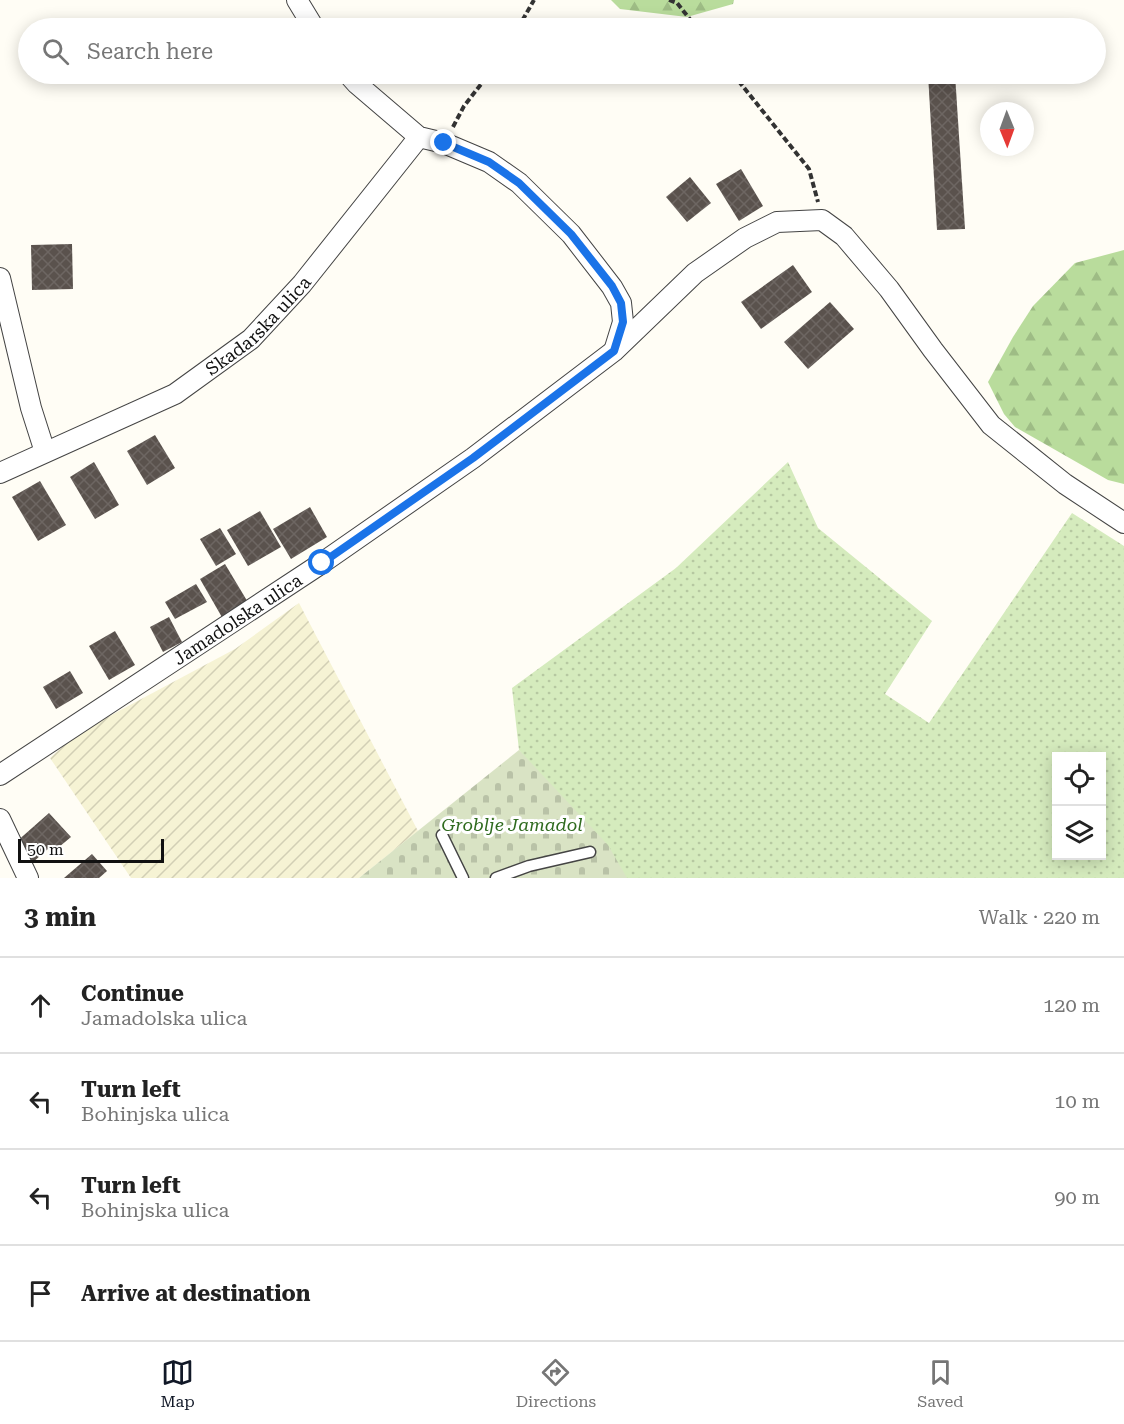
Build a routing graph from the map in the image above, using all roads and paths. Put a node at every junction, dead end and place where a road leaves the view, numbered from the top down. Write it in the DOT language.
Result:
graph roads {
  1 [pos="297,0"];
  2 [pos="534,0"];
  3 [pos="669,0"];
  4 [pos="308,18"];
  5 [pos="524,18"];
  6 [pos="689,18"];
  7 [pos="357,84"];
  8 [pos="481,84"];
  9 [pos="741,84"];
  10 [pos="419,137"];
  11 [pos="444,143"];
  12 [pos="822,220"];
  13 [pos="0,278"];
  14 [pos="614,351"];
  15 [pos="45,452"];
  16 [pos="0,473"];
  17 [pos="1124,523"];
  18 [pos="0,775"];
  19 [pos="0,819"];
  20 [pos="442,835"];
  21 [pos="590,852"];
  22 [pos="28,878"];
  23 [pos="463,878"];
  24 [pos="496,878"];
  1 -- 4 [label="street"];
  2 -- 5 [label="path"];
  3 -- 6 [label="path"];
  7 -- 10 [label="street"];
  8 -- 11 [label="path"];
  9 -- 12 [label="path"];
  10 -- 11 [label="street"];
  10 -- 15 [label="street, Skadarska ulica"];
  11 -- 14 [label="street"];
  12 -- 14 [label="street, Jamadolska ulica"];
  12 -- 17 [label="street"];
  13 -- 15 [label="street"];
  14 -- 18 [label="street, Jamadolska ulica"];
  15 -- 16 [label="street, Skadarska ulica"];
  19 -- 22 [label="street"];
  20 -- 23 [label="lane"];
  21 -- 24 [label="lane"];
}
